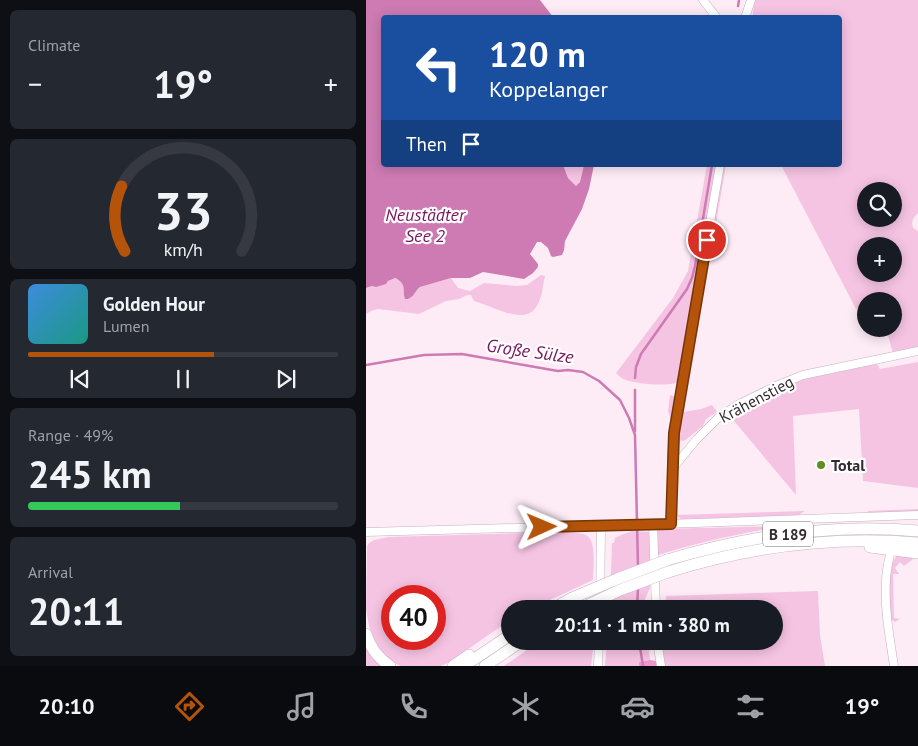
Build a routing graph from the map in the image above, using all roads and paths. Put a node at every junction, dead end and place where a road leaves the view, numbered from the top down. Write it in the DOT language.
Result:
graph roads {
  1 [pos="703,0"];
  2 [pos="751,0"];
  3 [pos="715,15"];
  4 [pos="746,15"];
  5 [pos="720,167"];
  6 [pos="918,351"];
  7 [pos="673,468"];
  8 [pos="918,516"];
  9 [pos="653,524"];
  10 [pos="671,524"];
  11 [pos="601,526"];
  12 [pos="918,531"];
  13 [pos="366,532"];
  14 [pos="848,541"];
  15 [pos="918,543"];
  16 [pos="891,550"];
  17 [pos="918,553"];
  18 [pos="569,600"];
  19 [pos="599,600"];
  20 [pos="600,600"];
  21 [pos="656,600"];
  22 [pos="366,634"];
  23 [pos="501,641"];
  24 [pos="494,645"];
  25 [pos="509,650"];
  26 [pos="599,650"];
  27 [pos="658,650"];
  28 [pos="390,666"];
  29 [pos="453,666"];
  30 [pos="464,666"];
  31 [pos="485,666"];
  32 [pos="598,666"];
  33 [pos="661,666"];
  34 [pos="894,666"];
  1 -- 3 [label="street"];
  2 -- 4 [label="street"];
  5 -- 7 [label="street"];
  6 -- 7 [label="street, Krähenstieg"];
  7 -- 10 [label="street"];
  8 -- 10 [label="street"];
  9 -- 10 [label="street"];
  9 -- 11 [label="street"];
  9 -- 21 [label="street"];
  11 -- 13 [label="street"];
  11 -- 20 [label="street"];
  12 -- 18 [label="highway, B 189, bridge"];
  14 -- 15 [label="highway, B 189"];
  14 -- 16 [label="highway"];
  14 -- 19 [label="highway, B 189, bridge"];
  16 -- 17 [label="highway"];
  16 -- 34 [label="street"];
  22 -- 28 [label="highway"];
  23 -- 24 [label="highway"];
  24 -- 29 [label="highway"];
  24 -- 30 [label="highway"];
  25 -- 31 [label="highway"];
  26 -- 32 [label="street"];
  27 -- 33 [label="street"];
}
